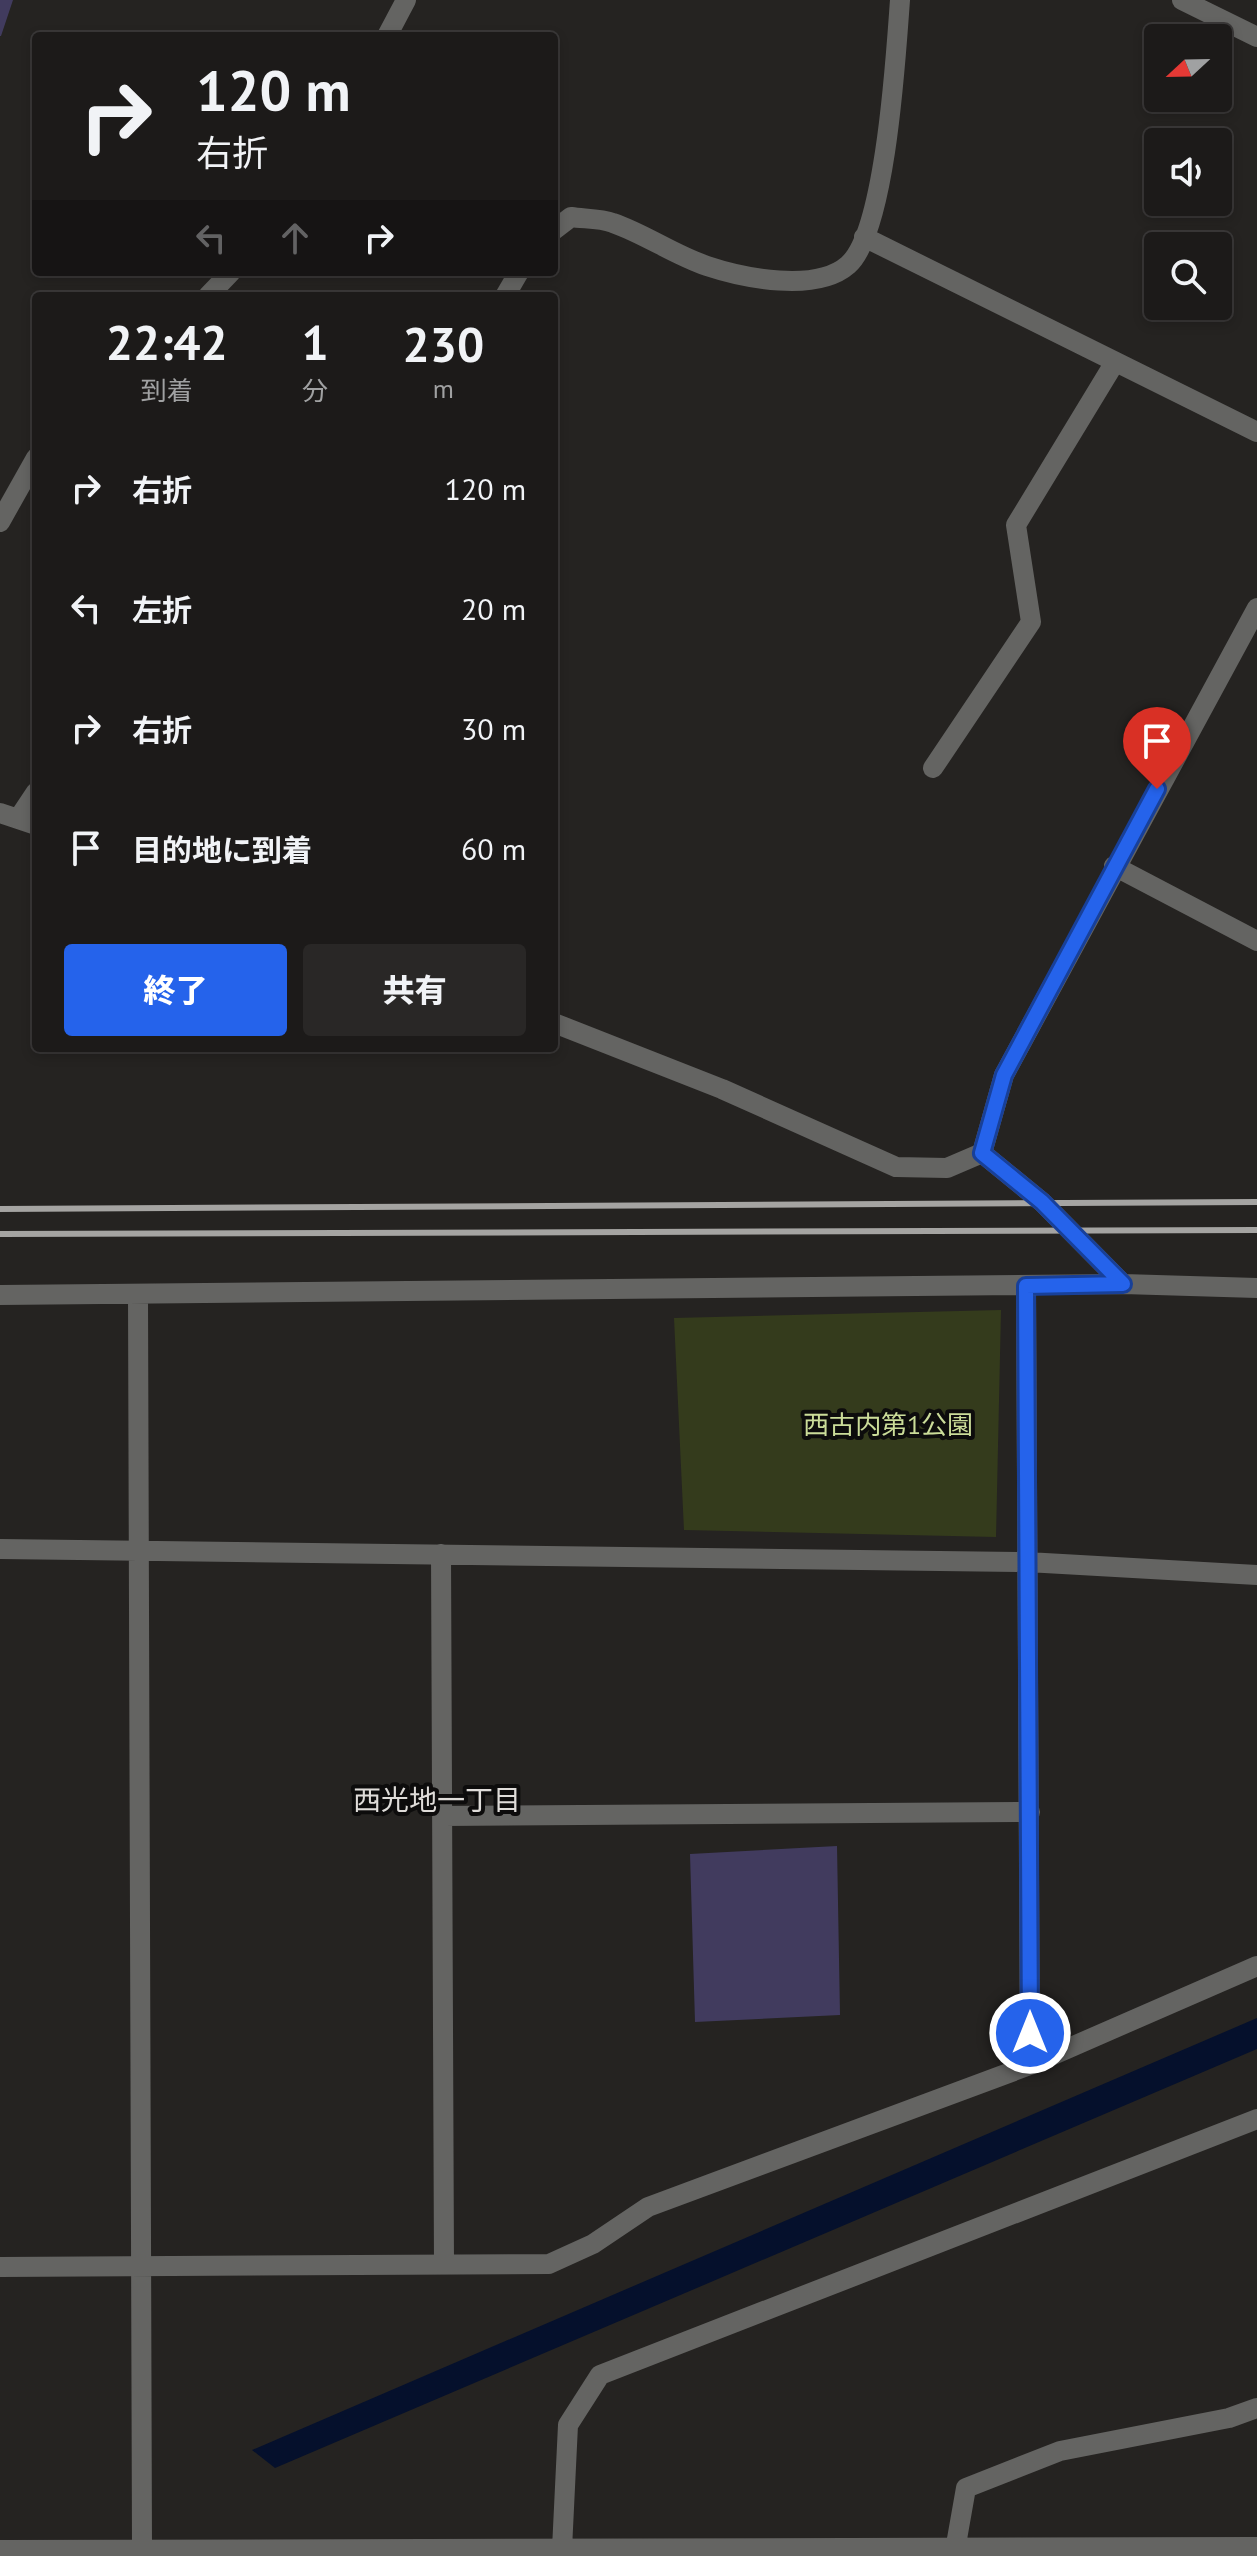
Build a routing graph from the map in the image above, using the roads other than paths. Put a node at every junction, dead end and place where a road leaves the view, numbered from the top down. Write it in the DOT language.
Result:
graph roads {
  1 [pos="406,0"];
  2 [pos="900,0"];
  3 [pos="1182,0"];
  4 [pos="389,32"];
  5 [pos="1257,37"];
  6 [pos="558,227"];
  7 [pos="864,237"];
  8 [pos="227,276"];
  9 [pos="212,292"];
  10 [pos="1115,362"];
  11 [pos="1257,432"];
  12 [pos="32,465"];
  13 [pos="0,522"];
  14 [pos="1257,608"];
  15 [pos="933,768"];
  16 [pos="32,798"];
  17 [pos="18,819"];
  18 [pos="1114,866"];
  19 [pos="1257,941"];
  20 [pos="558,1025"];
  21 [pos="982,1153"];
  22 [pos="1123,1284"];
  23 [pos="1026,1286"];
  24 [pos="1257,1288"];
  25 [pos="0,1295"];
  26 [pos="138,1296"];
  27 [pos="0,1549"];
  28 [pos="141,1549"];
  29 [pos="441,1554"];
  30 [pos="1027,1562"];
  31 [pos="1257,1575"];
  32 [pos="1030,1812"];
  33 [pos="443,1816"];
  34 [pos="1257,1966"];
  35 [pos="1030,2065"];
  36 [pos="1257,2119"];
  37 [pos="444,2264"];
  38 [pos="143,2266"];
  39 [pos="0,2267"];
  40 [pos="1257,2408"];
  41 [pos="1257,2547"];
  42 [pos="562,2549"];
  43 [pos="0,2550"];
  44 [pos="140,2552"];
  45 [pos="955,2552"];
  46 [pos="385,2553"];
  1 -- 4 [label="street"];
  2 -- 7 [label="street"];
  3 -- 5 [label="street"];
  6 -- 7 [label="street"];
  7 -- 10 [label="street"];
  8 -- 9 [label="street"];
  10 -- 11 [label="street"];
  10 -- 15 [label="street"];
  12 -- 13 [label="street"];
  14 -- 18 [label="street"];
  16 -- 17 [label="street"];
  18 -- 19 [label="street"];
  18 -- 21 [label="street"];
  20 -- 21 [label="street"];
  21 -- 22 [label="street"];
  22 -- 23 [label="street"];
  22 -- 24 [label="street"];
  23 -- 26 [label="street"];
  23 -- 30 [label="street"];
  25 -- 26 [label="street"];
  26 -- 28 [label="street"];
  27 -- 28 [label="street"];
  28 -- 29 [label="street"];
  28 -- 38 [label="street"];
  29 -- 30 [label="street"];
  29 -- 33 [label="street"];
  30 -- 31 [label="street"];
  30 -- 32 [label="street"];
  32 -- 33 [label="street"];
  32 -- 35 [label="street"];
  33 -- 37 [label="street"];
  34 -- 35 [label="street"];
  35 -- 37 [label="street"];
  36 -- 42 [label="street"];
  37 -- 38 [label="street"];
  38 -- 39 [label="street"];
  38 -- 44 [label="street"];
  40 -- 45 [label="street"];
  41 -- 45 [label="street"];
  42 -- 45 [label="street"];
  42 -- 46 [label="street"];
  43 -- 44 [label="street"];
  44 -- 46 [label="street"];
}
